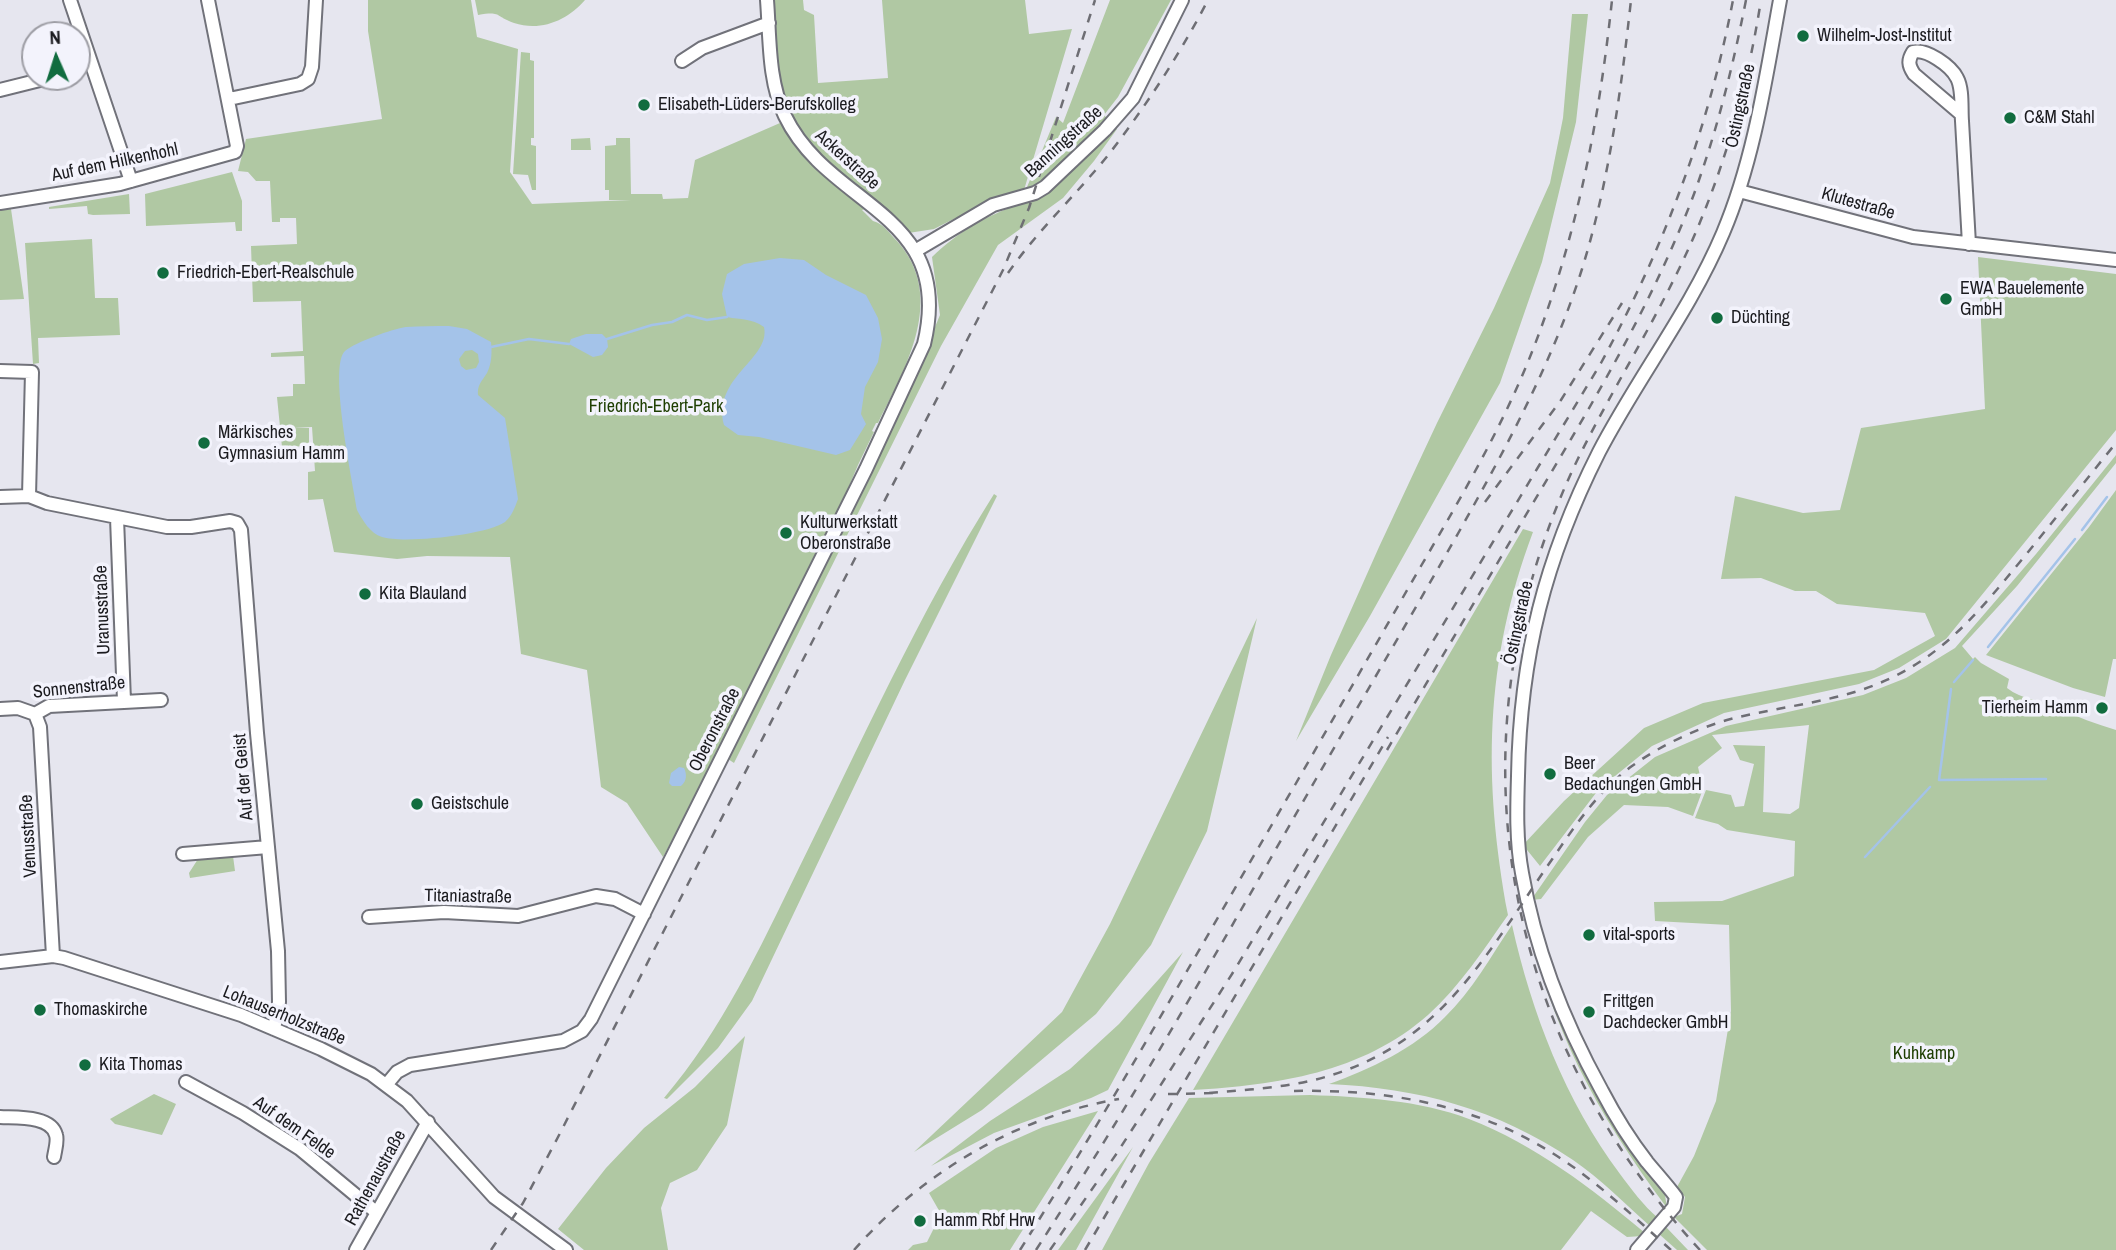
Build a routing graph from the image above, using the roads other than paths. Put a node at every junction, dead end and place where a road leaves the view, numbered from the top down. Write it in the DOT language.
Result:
graph roads {
  1 [pos="70,0"];
  2 [pos="208,0"];
  3 [pos="316,0"];
  4 [pos="768,0"];
  5 [pos="1182,0"];
  6 [pos="1780,0"];
  7 [pos="769,23"];
  8 [pos="682,61"];
  9 [pos="92,65"];
  10 [pos="21,85"];
  11 [pos="0,90"];
  12 [pos="229,99"];
  13 [pos="1961,114"];
  14 [pos="131,181"];
  15 [pos="1739,191"];
  16 [pos="0,203"];
  17 [pos="1969,244"];
  18 [pos="915,251"];
  19 [pos="2116,260"];
  20 [pos="0,371"];
  21 [pos="29,496"];
  22 [pos="0,497"];
  23 [pos="117,518"];
  24 [pos="161,700"];
  25 [pos="124,701"];
  26 [pos="0,709"];
  27 [pos="35,714"];
  28 [pos="268,847"];
  29 [pos="183,854"];
  30 [pos="644,914"];
  31 [pos="369,917"];
  32 [pos="53,956"];
  33 [pos="0,962"];
  34 [pos="274,1029"];
  35 [pos="186,1082"];
  36 [pos="387,1084"];
  37 [pos="0,1117"];
  38 [pos="428,1122"];
  39 [pos="54,1157"];
  40 [pos="376,1212"];
  41 [pos="356,1250"];
  42 [pos="566,1250"];
  43 [pos="1637,1250"];
  1 -- 9 [label="street"];
  2 -- 12 [label="street"];
  3 -- 12 [label="street"];
  4 -- 7 [label="street, Ackerstraße"];
  5 -- 18 [label="street, Banningstraße"];
  6 -- 15 [label="street, Östingstraße"];
  7 -- 8 [label="street"];
  7 -- 18 [label="street, Ackerstraße"];
  9 -- 14 [label="street"];
  10 -- 11 [label="street"];
  12 -- 14 [label="street, Auf dem Hilkenhohl"];
  13 -- 13 [label="street"];
  13 -- 17 [label="street"];
  14 -- 16 [label="street, Auf dem Hilkenhohl"];
  15 -- 17 [label="street, Klutestraße"];
  15 -- 43 [label="street, Östingstraße"];
  17 -- 19 [label="street, Klutestraße"];
  18 -- 30 [label="street, Oberonstraße"];
  20 -- 21 [label="street"];
  21 -- 22 [label="street"];
  21 -- 23 [label="street"];
  23 -- 25 [label="street, Uranusstraße"];
  23 -- 28 [label="street, Auf der Geist"];
  24 -- 25 [label="street, Sonnenstraße"];
  25 -- 27 [label="street, Sonnenstraße"];
  26 -- 27 [label="street, Sonnenstraße"];
  27 -- 32 [label="street, Venusstraße"];
  28 -- 29 [label="street"];
  28 -- 34 [label="street, Auf der Geist"];
  30 -- 31 [label="street, Titaniastraße"];
  30 -- 36 [label="street, Oberonstraße"];
  32 -- 33 [label="street, Lohauserholzstraße"];
  32 -- 34 [label="street, Lohauserholzstraße"];
  34 -- 36 [label="street, Lohauserholzstraße"];
  35 -- 40 [label="street, Auf dem Felde"];
  36 -- 38 [label="street, Lohauserholzstraße"];
  37 -- 39 [label="street"];
  38 -- 40 [label="street, Rathenaustraße"];
  38 -- 42 [label="street, Lohauserholzstraße"];
  40 -- 41 [label="street, Rathenaustraße"];
}
